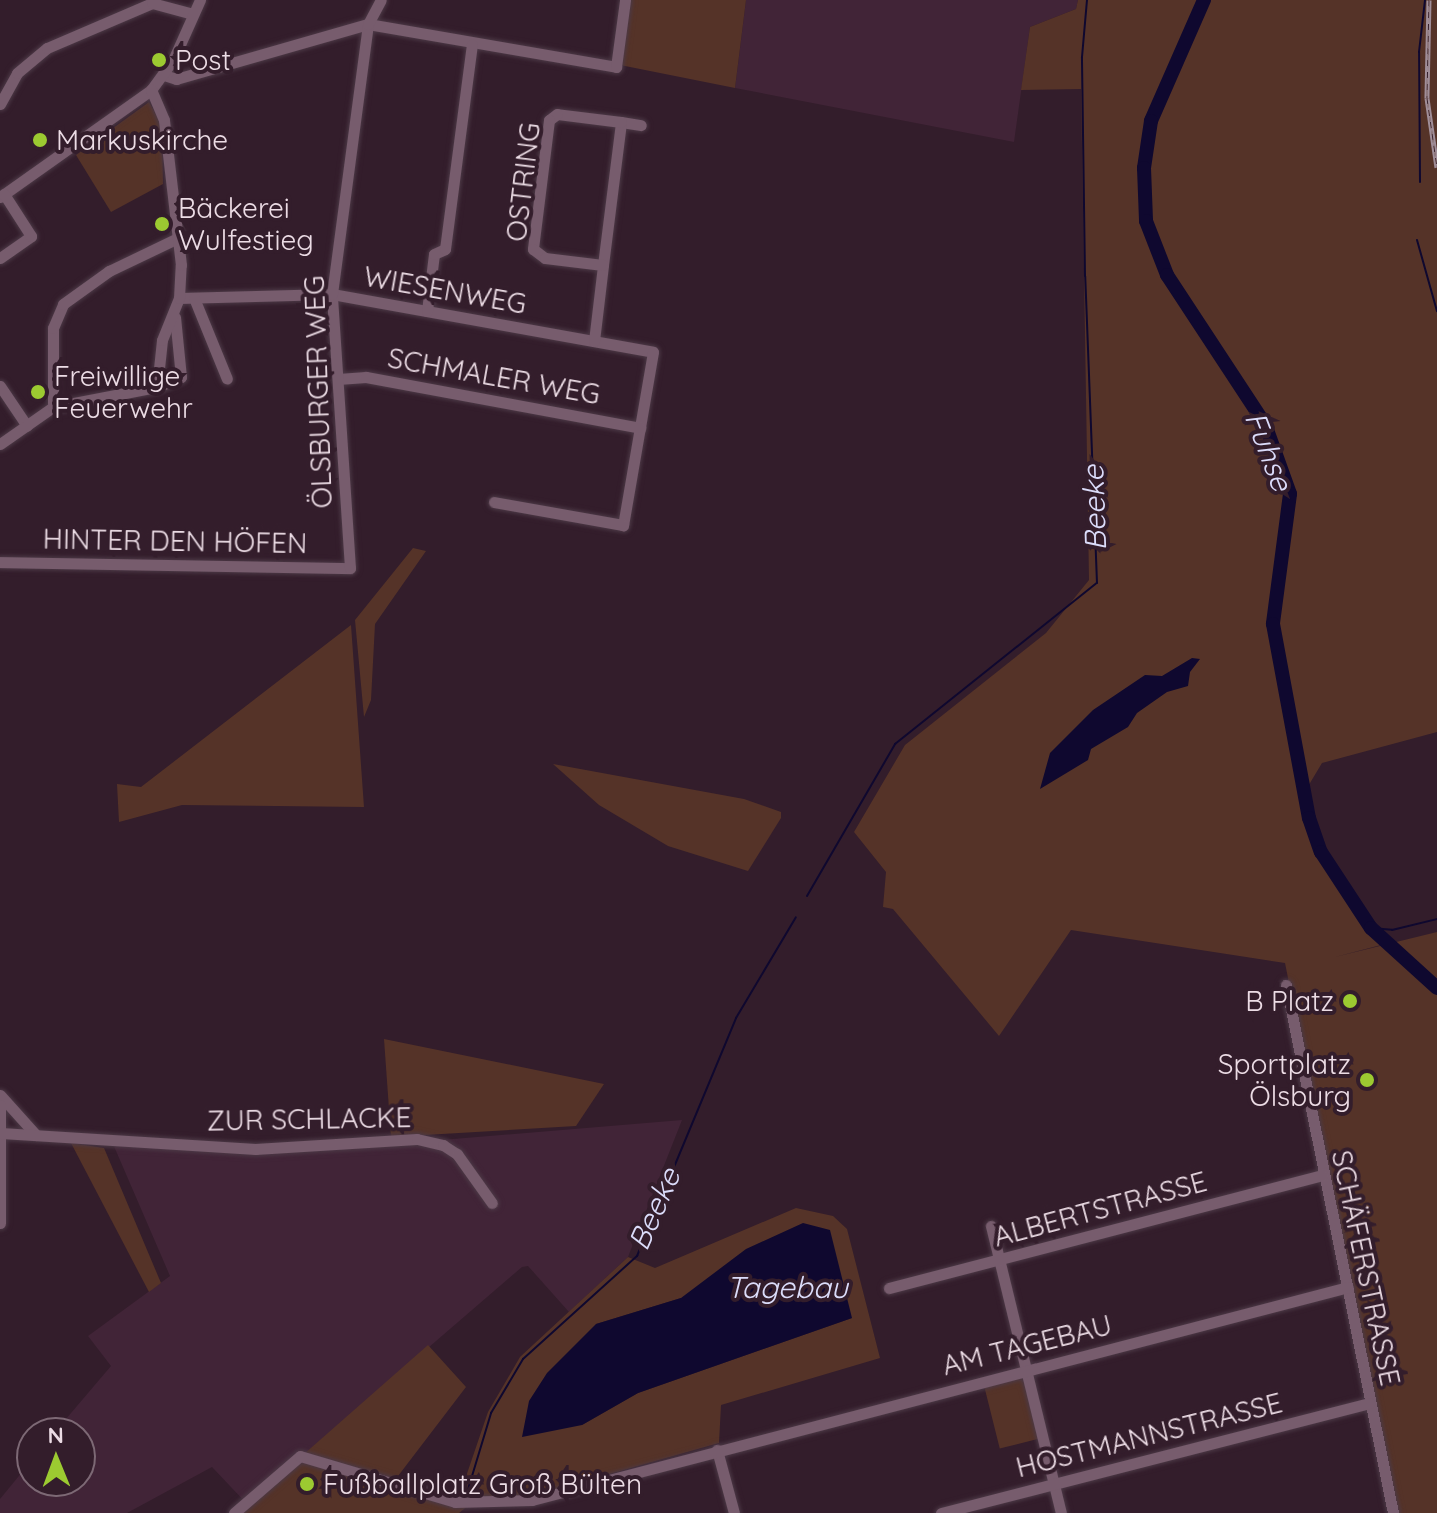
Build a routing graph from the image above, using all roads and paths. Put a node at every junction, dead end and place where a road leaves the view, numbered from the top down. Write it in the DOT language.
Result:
graph roads {
  1 [pos="200,0"];
  2 [pos="381,0"];
  3 [pos="625,0"];
  4 [pos="193,14"];
  5 [pos="368,24"];
  6 [pos="472,45"];
  7 [pos="164,75"];
  8 [pos="151,90"];
  9 [pos="0,104"];
  10 [pos="621,122"];
  11 [pos="641,125"];
  12 [pos="2,195"];
  13 [pos="178,238"];
  14 [pos="0,258"];
  15 [pos="603,265"];
  16 [pos="332,294"];
  17 [pos="179,298"];
  18 [pos="194,298"];
  19 [pos="427,311"];
  20 [pos="174,317"];
  21 [pos="594,341"];
  22 [pos="227,379"];
  23 [pos="338,379"];
  24 [pos="0,386"];
  25 [pos="157,387"];
  26 [pos="53,407"];
  27 [pos="27,426"];
  28 [pos="640,428"];
  29 [pos="0,444"];
  30 [pos="494,502"];
  31 [pos="0,562"];
  32 [pos="350,568"];
  33 [pos="1286,985"];
  34 [pos="0,1095"];
  35 [pos="0,1105"];
  36 [pos="1,1133"];
  37 [pos="36,1136"];
  38 [pos="1322,1175"];
  39 [pos="492,1203"];
  40 [pos="0,1223"];
  41 [pos="991,1226"];
  42 [pos="998,1260"];
  43 [pos="1348,1287"];
  44 [pos="889,1288"];
  45 [pos="1027,1370"];
  46 [pos="1369,1403"];
  47 [pos="717,1450"];
  48 [pos="1053,1484"];
  49 [pos="234,1513"];
  50 [pos="734,1513"];
  51 [pos="941,1513"];
  52 [pos="1061,1513"];
  53 [pos="1393,1513"];
  1 -- 4 [label="street"];
  2 -- 5 [label="street"];
  3 -- 6 [label="street"];
  4 -- 7 [label="street"];
  4 -- 9 [label="street"];
  5 -- 6 [label="street"];
  5 -- 7 [label="street"];
  5 -- 16 [label="street, ÖLSBURGER WEG"];
  6 -- 19 [label="street"];
  7 -- 8 [label="street"];
  8 -- 12 [label="street"];
  8 -- 13 [label="street"];
  10 -- 11 [label="street, OSTRING"];
  10 -- 15 [label="street"];
  10 -- 15 [label="street, OSTRING"];
  12 -- 14 [label="street"];
  13 -- 17 [label="street"];
  13 -- 26 [label="street"];
  15 -- 21 [label="street"];
  16 -- 18 [label="street, WIESENWEG"];
  16 -- 19 [label="street, WIESENWEG"];
  16 -- 23 [label="street, ÖLSBURGER WEG"];
  17 -- 18 [label="street, WIESENWEG"];
  17 -- 20 [label="street"];
  18 -- 22 [label="street"];
  19 -- 21 [label="street, WIESENWEG"];
  20 -- 25 [label="street"];
  20 -- 25 [label="street"];
  21 -- 28 [label="street, WIESENWEG"];
  23 -- 28 [label="street, SCHMALER WEG"];
  23 -- 32 [label="street, ÖLSBURGER WEG"];
  24 -- 27 [label="street"];
  25 -- 26 [label="street"];
  26 -- 27 [label="street"];
  27 -- 29 [label="street"];
  28 -- 30 [label="street"];
  31 -- 32 [label="street, HINTER DEN HÖFEN"];
  33 -- 38 [label="street, SCHÄFERSTRASSE"];
  34 -- 37 [label="street"];
  35 -- 36 [label="street"];
  36 -- 37 [label="street, ZUR SCHLACKE"];
  36 -- 40 [label="street"];
  37 -- 39 [label="street, ZUR SCHLACKE"];
  38 -- 42 [label="street, ALBERTSTRASSE"];
  38 -- 43 [label="street, SCHÄFERSTRASSE"];
  41 -- 42 [label="street"];
  42 -- 44 [label="street, ALBERTSTRASSE"];
  42 -- 45 [label="street"];
  43 -- 45 [label="street, AM TAGEBAU"];
  43 -- 46 [label="street, SCHÄFERSTRASSE"];
  45 -- 47 [label="street, AM TAGEBAU"];
  45 -- 48 [label="street"];
  46 -- 48 [label="street, HOSTMANNSTRASSE"];
  46 -- 53 [label="street, SCHÄFERSTRASSE"];
  47 -- 49 [label="street, AM TAGEBAU"];
  47 -- 50 [label="street"];
  48 -- 51 [label="street, HOSTMANNSTRASSE"];
  48 -- 52 [label="street"];
}
